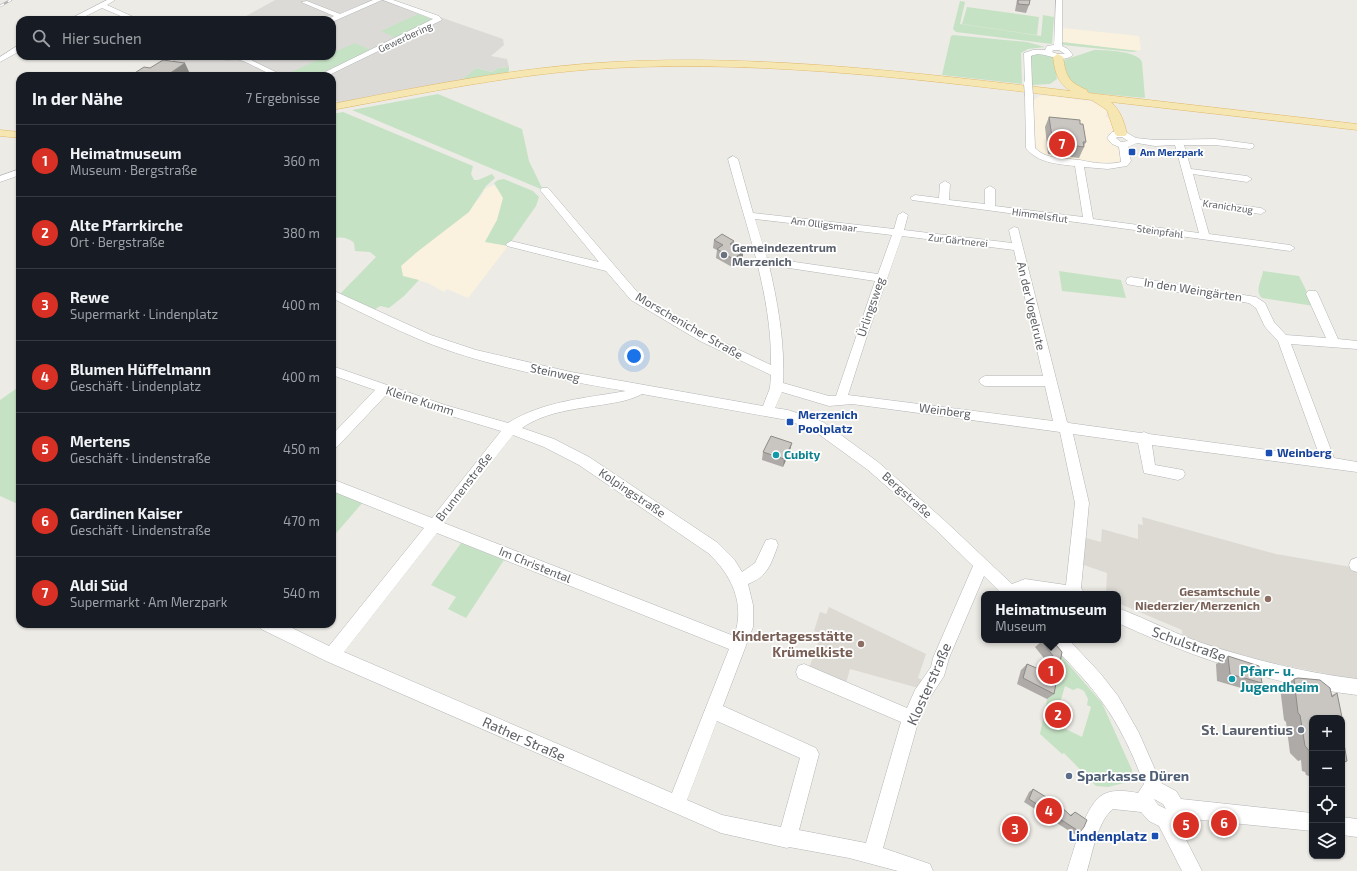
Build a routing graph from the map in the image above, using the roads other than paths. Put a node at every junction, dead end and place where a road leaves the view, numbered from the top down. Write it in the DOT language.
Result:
graph roads {
  1 [pos="112,0"];
  2 [pos="379,0"];
  3 [pos="386,0"];
  4 [pos="1059,0"];
  5 [pos="305,2"];
  6 [pos="101,5"];
  7 [pos="80,16"];
  8 [pos="127,16"];
  9 [pos="339,16"];
  10 [pos="336,18"];
  11 [pos="16,50"];
  12 [pos="1058,52"];
  13 [pos="0,60"];
  14 [pos="170,60"];
  15 [pos="250,60"];
  16 [pos="150,72"];
  17 [pos="272,72"];
  18 [pos="329,72"];
  19 [pos="1062,78"];
  20 [pos="1031,89"];
  21 [pos="1082,94"];
  22 [pos="1099,96"];
  23 [pos="1141,102"];
  24 [pos="336,106"];
  25 [pos="1116,112"];
  26 [pos="1357,127"];
  27 [pos="0,133"];
  28 [pos="16,135"];
  29 [pos="1122,139"];
  30 [pos="1179,142"];
  31 [pos="1250,146"];
  32 [pos="733,159"];
  33 [pos="1079,163"];
  34 [pos="1188,171"];
  35 [pos="16,173"];
  36 [pos="0,179"];
  37 [pos="1247,179"];
  38 [pos="945,184"];
  39 [pos="990,189"];
  40 [pos="545,190"];
  41 [pos="915,198"];
  42 [pos="944,202"];
  43 [pos="1196,202"];
  44 [pos="990,208"];
  45 [pos="1261,211"];
  46 [pos="748,215"];
  47 [pos="903,215"];
  48 [pos="1089,222"];
  49 [pos="1014,230"];
  50 [pos="899,234"];
  51 [pos="1205,237"];
  52 [pos="511,244"];
  53 [pos="1018,247"];
  54 [pos="1290,248"];
  55 [pos="762,261"];
  56 [pos="609,268"];
  57 [pos="881,278"];
  58 [pos="1132,281"];
  59 [pos="1312,294"];
  60 [pos="336,296"];
  61 [pos="1283,339"];
  62 [pos="1333,342"];
  63 [pos="1357,345"];
  64 [pos="336,372"];
  65 [pos="777,373"];
  66 [pos="986,381"];
  67 [pos="1049,381"];
  68 [pos="777,386"];
  69 [pos="384,389"];
  70 [pos="641,389"];
  71 [pos="841,399"];
  72 [pos="767,411"];
  73 [pos="788,415"];
  74 [pos="1063,426"];
  75 [pos="510,429"];
  76 [pos="1144,437"];
  77 [pos="336,439"];
  78 [pos="1329,463"];
  79 [pos="1357,467"];
  80 [pos="1178,474"];
  81 [pos="336,487"];
  82 [pos="433,525"];
  83 [pos="771,544"];
  84 [pos="981,565"];
  85 [pos="739,580"];
  86 [pos="1009,591"];
  87 [pos="1015,591"];
  88 [pos="1061,591"];
  89 [pos="1075,591"];
  90 [pos="1121,616"];
  91 [pos="275,628"];
  92 [pos="1061,643"];
  93 [pos="738,646"];
  94 [pos="332,655"];
  95 [pos="804,672"];
  96 [pos="1357,687"];
  97 [pos="713,710"];
  98 [pos="911,718"];
  99 [pos="1151,797"];
  100 [pos="676,805"];
  101 [pos="1170,814"];
  102 [pos="1309,822"];
  103 [pos="1345,826"];
  104 [pos="1357,828"];
  105 [pos="787,839"];
  106 [pos="872,853"];
  107 [pos="923,871"];
  108 [pos="1077,871"];
  109 [pos="1192,871"];
  1 -- 6 [label="street"];
  2 -- 9 [label="street"];
  3 -- 18 [label="street, Gewerbering"];
  4 -- 12 [label="street"];
  5 -- 9 [label="street"];
  6 -- 7 [label="street"];
  6 -- 8 [label="street"];
  9 -- 10 [label="street"];
  11 -- 13 [label="street"];
  12 -- 19 [label="main road"];
  12 -- 20 [label="street"];
  14 -- 16 [label="street"];
  15 -- 17 [label="street"];
  19 -- 20 [label="main road"];
  19 -- 22 [label="main road"];
  20 -- 21 [label="main road"];
  20 -- 24 [label="main road"];
  20 -- 33 [label="street"];
  21 -- 22 [label="main road"];
  21 -- 25 [label="main road"];
  22 -- 23 [label="main road"];
  23 -- 25 [label="main road"];
  23 -- 26 [label="main road"];
  25 -- 29 [label="main road"];
  27 -- 28 [label="main road"];
  29 -- 30 [label="street"];
  29 -- 33 [label="street"];
  30 -- 31 [label="street"];
  30 -- 34 [label="street, Kranichzug"];
  32 -- 46 [label="street"];
  33 -- 48 [label="street"];
  34 -- 37 [label="street"];
  34 -- 43 [label="street, Kranichzug"];
  35 -- 36 [label="street"];
  38 -- 42 [label="street"];
  39 -- 44 [label="street"];
  40 -- 56 [label="street, Morschenicher Straße"];
  41 -- 42 [label="street, Himmelsflut"];
  42 -- 44 [label="street, Himmelsflut"];
  43 -- 45 [label="street, Kranichzug"];
  43 -- 51 [label="street, Kranichzug"];
  44 -- 48 [label="street, Himmelsflut"];
  46 -- 50 [label="street, Am Olligsmaar"];
  46 -- 55 [label="street"];
  47 -- 50 [label="street, Ürlingsweg"];
  48 -- 51 [label="street, Steinpfahl"];
  49 -- 53 [label="street, An der Vogelrute"];
  50 -- 53 [label="street, Zur Gärtnerei"];
  50 -- 57 [label="street, Ürlingsweg"];
  51 -- 54 [label="street, Steinpfahl"];
  52 -- 56 [label="street"];
  53 -- 67 [label="street, An der Vogelrute"];
  55 -- 57 [label="street"];
  55 -- 65 [label="street"];
  56 -- 65 [label="street, Morschenicher Straße"];
  57 -- 71 [label="street, Ürlingsweg"];
  58 -- 61 [label="street, In den Weingärten"];
  59 -- 62 [label="street"];
  60 -- 70 [label="street, Steinweg"];
  61 -- 62 [label="street"];
  61 -- 78 [label="street, In den Weingärten"];
  62 -- 63 [label="street"];
  64 -- 69 [label="street, Kleine Kumm"];
  65 -- 68 [label="street"];
  66 -- 67 [label="street"];
  67 -- 74 [label="street, An der Vogelrute"];
  68 -- 71 [label="street, Weinberg"];
  68 -- 72 [label="street"];
  69 -- 75 [label="street, Kleine Kumm"];
  69 -- 77 [label="street"];
  70 -- 72 [label="street, Steinweg"];
  70 -- 75 [label="street, Brunnenstraße"];
  71 -- 74 [label="street, Weinberg"];
  72 -- 73 [label="street, Steinweg"];
  73 -- 84 [label="street, Bergstraße"];
  74 -- 76 [label="street, Weinberg"];
  74 -- 89 [label="street, An der Vogelrute"];
  75 -- 82 [label="street, Brunnenstraße"];
  75 -- 85 [label="street, Kolpingstraße"];
  76 -- 78 [label="street, Weinberg"];
  76 -- 80 [label="street"];
  78 -- 79 [label="street, Weinberg"];
  81 -- 82 [label="street, Im Christental"];
  82 -- 93 [label="street, Im Christental"];
  82 -- 94 [label="street, Brunnenstraße"];
  83 -- 85 [label="street"];
  84 -- 86 [label="street, Bergstraße"];
  84 -- 98 [label="street, Klosterstraße"];
  85 -- 93 [label="street, Kolpingstraße"];
  87 -- 88 [label="street"];
  90 -- 96 [label="street, Schulstraße"];
  91 -- 94 [label="street, Rather Straße"];
  92 -- 99 [label="street"];
  93 -- 97 [label="street, Kolpingstraße"];
  94 -- 100 [label="street, Rather Straße"];
  95 -- 98 [label="street"];
  97 -- 100 [label="street, Kolpingstraße"];
  97 -- 105 [label="street"];
  98 -- 106 [label="street, Klosterstraße"];
  99 -- 101 [label="street"];
  99 -- 108 [label="street"];
  100 -- 105 [label="street, Rather Straße"];
  101 -- 102 [label="street"];
  101 -- 109 [label="street"];
  103 -- 104 [label="street"];
  105 -- 106 [label="street, Rather Straße"];
  106 -- 107 [label="street, Rather Straße"];
}
